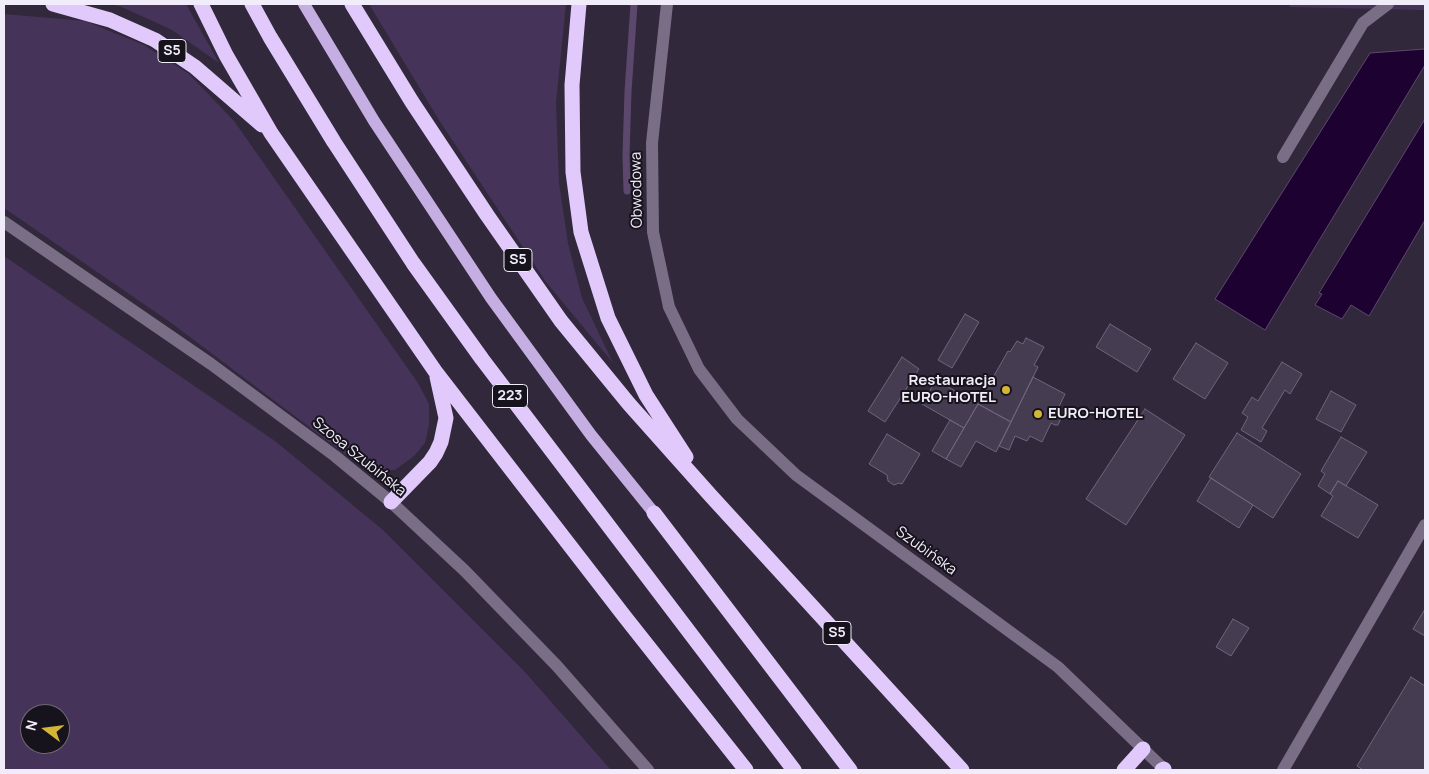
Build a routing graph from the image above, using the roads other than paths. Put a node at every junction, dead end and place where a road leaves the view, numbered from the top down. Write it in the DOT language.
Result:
graph roads {
  1 [pos="53,4"];
  2 [pos="201,4"];
  3 [pos="252,4"];
  4 [pos="304,4"];
  5 [pos="352,4"];
  6 [pos="579,4"];
  7 [pos="667,4"];
  8 [pos="1388,4"];
  9 [pos="271,133"];
  10 [pos="1283,157"];
  11 [pos="4,222"];
  12 [pos="699,369"];
  13 [pos="435,371"];
  14 [pos="711,496"];
  15 [pos="391,502"];
  16 [pos="654,513"];
  17 [pos="1425,525"];
  18 [pos="1143,749"];
  19 [pos="648,770"];
  20 [pos="746,770"];
  21 [pos="794,770"];
  22 [pos="850,770"];
  23 [pos="962,770"];
  24 [pos="1124,770"];
  25 [pos="1164,770"];
  26 [pos="1283,770"];
  1 -- 9 [label="highway, S5"];
  2 -- 9 [label="highway"];
  3 -- 21 [label="highway, 223"];
  4 -- 16 [label="main road, 223"];
  5 -- 14 [label="highway, S5"];
  6 -- 14 [label="highway"];
  7 -- 12 [label="street, Obwodowa"];
  8 -- 10 [label="street"];
  9 -- 13 [label="highway, S5"];
  11 -- 15 [label="street, Szosa Szubińska"];
  12 -- 18 [label="street, Szubińska"];
  13 -- 15 [label="highway"];
  13 -- 20 [label="highway, S5"];
  14 -- 23 [label="highway, S5"];
  15 -- 19 [label="street, Szosa Szubińska"];
  16 -- 22 [label="highway, 223"];
  17 -- 26 [label="street"];
  18 -- 24 [label="highway"];
  18 -- 25 [label="street"];
}
